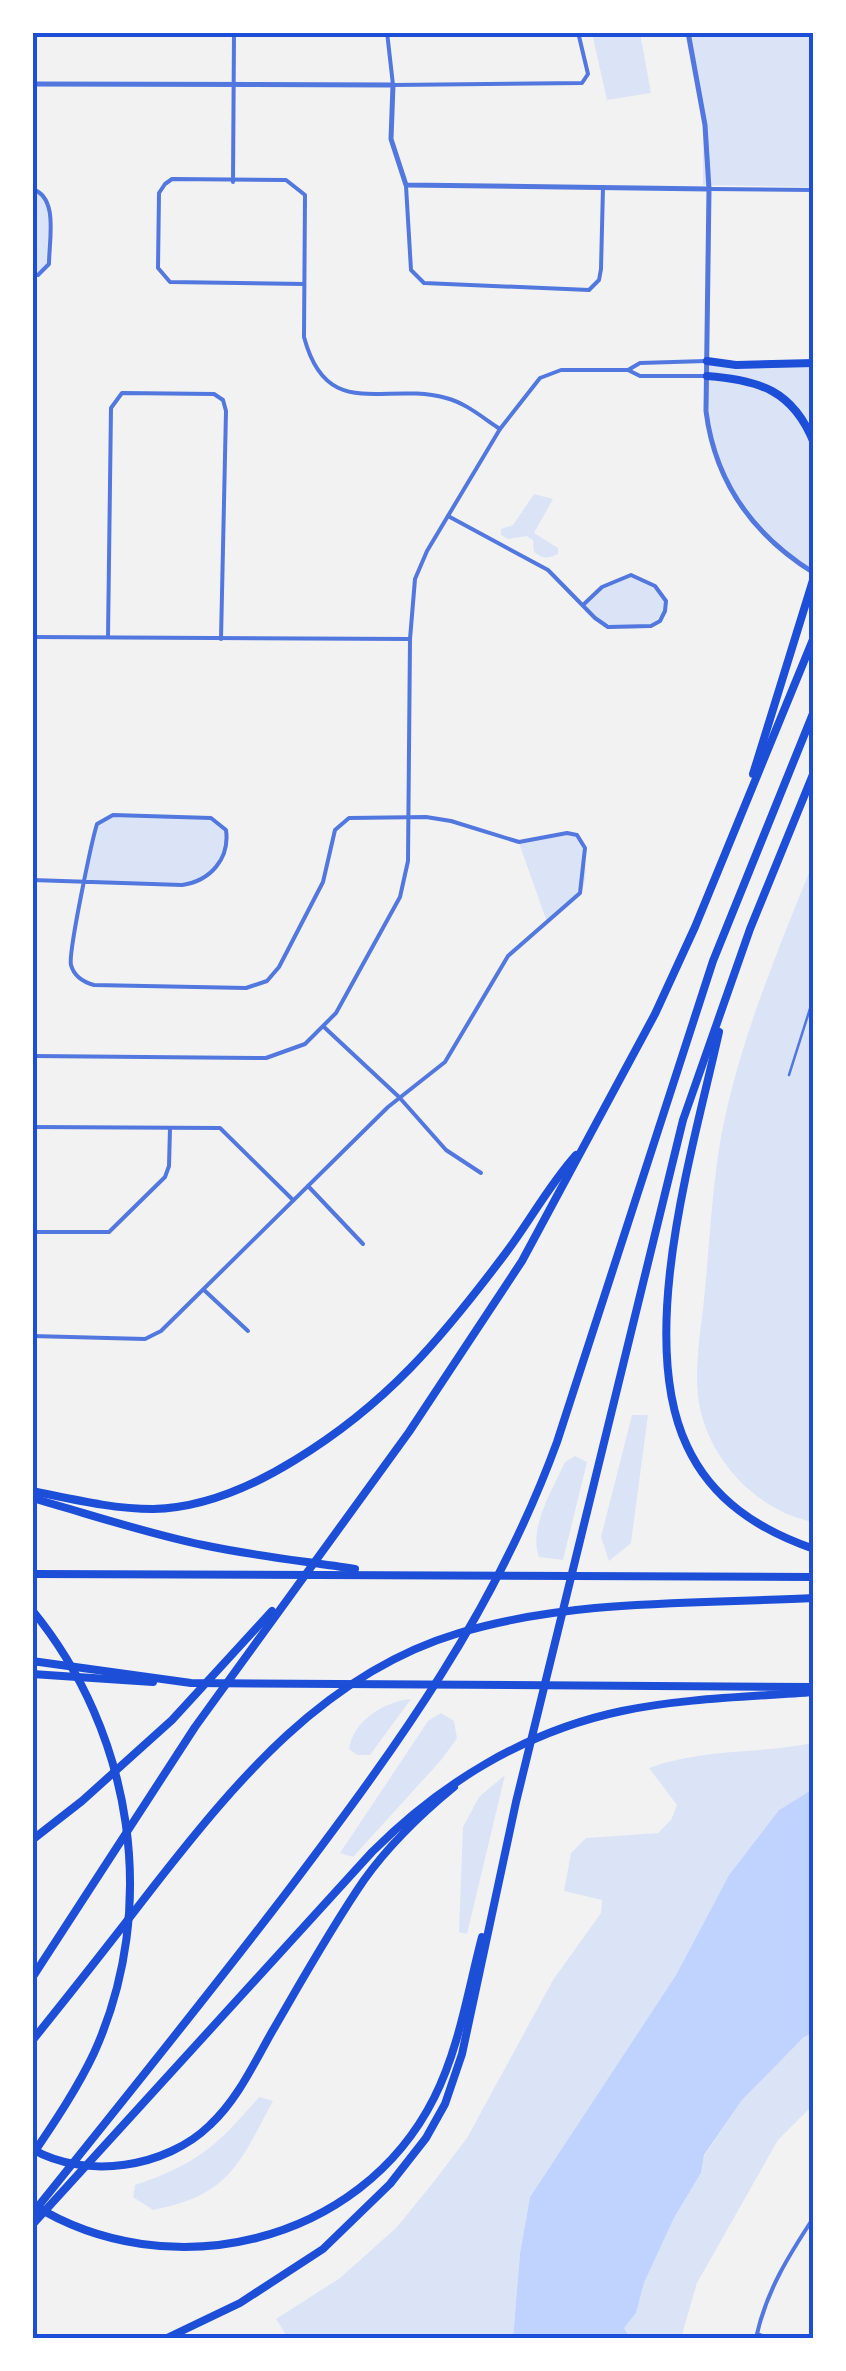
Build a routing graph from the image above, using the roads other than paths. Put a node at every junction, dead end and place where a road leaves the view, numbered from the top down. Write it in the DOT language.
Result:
graph roads {
  1 [pos="234,32"];
  2 [pos="387,32"];
  3 [pos="578,32"];
  4 [pos="688,32"];
  5 [pos="233,83"];
  6 [pos="32,84"];
  7 [pos="393,85"];
  8 [pos="232,182"];
  9 [pos="406,185"];
  10 [pos="603,188"];
  11 [pos="32,189"];
  12 [pos="710,190"];
  13 [pos="814,190"];
  14 [pos="32,275"];
  15 [pos="304,284"];
  16 [pos="707,362"];
  17 [pos="814,363"];
  18 [pos="628,370"];
  19 [pos="706,376"];
  20 [pos="500,428"];
  21 [pos="814,443"];
  22 [pos="448,516"];
  23 [pos="814,575"];
  24 [pos="582,604"];
  25 [pos="32,636"];
  26 [pos="814,637"];
  27 [pos="108,638"];
  28 [pos="410,638"];
  29 [pos="221,639"];
  30 [pos="814,711"];
  31 [pos="814,772"];
  32 [pos="814,783"];
  33 [pos="803,797"];
  34 [pos="742,811"];
  35 [pos="410,816"];
  36 [pos="32,880"];
  37 [pos="86,881"];
  38 [pos="814,996"];
  39 [pos="723,1010"];
  40 [pos="324,1026"];
  41 [pos="32,1056"];
  42 [pos="789,1075"];
  43 [pos="398,1097"];
  44 [pos="32,1127"];
  45 [pos="170,1128"];
  46 [pos="582,1147"];
  47 [pos="481,1173"];
  48 [pos="308,1186"];
  49 [pos="294,1200"];
  50 [pos="32,1232"];
  51 [pos="364,1244"];
  52 [pos="204,1290"];
  53 [pos="248,1331"];
  54 [pos="32,1336"];
  55 [pos="32,1494"];
  56 [pos="814,1549"];
  57 [pos="380,1573"];
  58 [pos="32,1574"];
  59 [pos="814,1577"];
  60 [pos="296,1586"];
  61 [pos="814,1598"];
  62 [pos="32,1610"];
  63 [pos="32,1661"];
  64 [pos="32,1674"];
  65 [pos="191,1683"];
  66 [pos="814,1690"];
  67 [pos="476,1769"];
  68 [pos="32,1840"];
  69 [pos="507,1841"];
  70 [pos="32,1978"];
  71 [pos="32,2042"];
  72 [pos="32,2152"];
  73 [pos="32,2204"];
  74 [pos="32,2214"];
  75 [pos="814,2217"];
  76 [pos="32,2225"];
  77 [pos="756,2336"];
  78 [pos="166,2338"];
  79 [pos="768,2338"];
  1 -- 5 [label="street"];
  2 -- 7 [label="street"];
  3 -- 7 [label="street"];
  4 -- 12 [label="street"];
  5 -- 6 [label="street"];
  5 -- 7 [label="street"];
  5 -- 8 [label="street"];
  7 -- 9 [label="street"];
  8 -- 15 [label="street"];
  8 -- 15 [label="street"];
  9 -- 10 [label="street"];
  9 -- 10 [label="street"];
  10 -- 12 [label="street"];
  11 -- 14 [label="street"];
  12 -- 13 [label="street"];
  12 -- 16 [label="street"];
  15 -- 20 [label="street"];
  16 -- 17 [label="highway"];
  16 -- 18 [label="street"];
  16 -- 19 [label="street"];
  18 -- 19 [label="street"];
  18 -- 20 [label="street"];
  19 -- 21 [label="highway"];
  19 -- 23 [label="street"];
  20 -- 22 [label="street"];
  22 -- 24 [label="street"];
  22 -- 28 [label="street"];
  23 -- 34 [label="highway"];
  24 -- 24 [label="street"];
  25 -- 27 [label="street"];
  26 -- 34 [label="highway"];
  27 -- 29 [label="street"];
  27 -- 29 [label="street"];
  28 -- 29 [label="street"];
  28 -- 35 [label="street"];
  30 -- 74 [label="highway"];
  31 -- 33 [label="highway"];
  32 -- 33 [label="highway"];
  33 -- 39 [label="highway"];
  34 -- 46 [label="highway"];
  35 -- 37 [label="street"];
  35 -- 40 [label="street"];
  35 -- 43 [label="street"];
  36 -- 37 [label="street"];
  37 -- 37 [label="street"];
  38 -- 42 [label="lane"];
  39 -- 56 [label="highway"];
  39 -- 69 [label="highway"];
  40 -- 41 [label="street"];
  40 -- 43 [label="street"];
  43 -- 47 [label="street"];
  43 -- 48 [label="street"];
  44 -- 45 [label="street"];
  45 -- 49 [label="street"];
  45 -- 50 [label="street"];
  46 -- 55 [label="highway"];
  46 -- 60 [label="highway"];
  48 -- 49 [label="street"];
  48 -- 51 [label="street"];
  49 -- 52 [label="street"];
  52 -- 53 [label="street"];
  52 -- 54 [label="street"];
  55 -- 57 [label="highway"];
  57 -- 58 [label="highway"];
  57 -- 59 [label="highway"];
  60 -- 68 [label="highway"];
  60 -- 70 [label="highway"];
  61 -- 71 [label="highway"];
  62 -- 72 [label="highway"];
  63 -- 65 [label="highway"];
  64 -- 65 [label="highway"];
  65 -- 66 [label="highway"];
  66 -- 67 [label="highway"];
  67 -- 72 [label="highway"];
  67 -- 76 [label="highway"];
  69 -- 73 [label="highway"];
  69 -- 78 [label="highway"];
  75 -- 77 [label="street"];
  77 -- 79 [label="street"];
}
